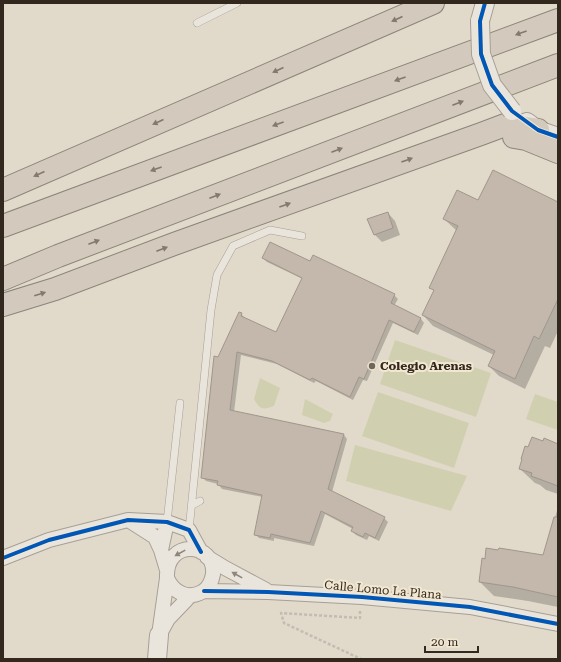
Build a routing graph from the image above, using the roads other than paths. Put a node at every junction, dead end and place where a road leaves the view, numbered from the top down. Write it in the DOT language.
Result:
graph roads {
  1 [pos="237,3"];
  2 [pos="433,3"];
  3 [pos="485,3"];
  4 [pos="558,20"];
  5 [pos="197,23"];
  6 [pos="558,66"];
  7 [pos="481,134"];
  8 [pos="548,134"];
  9 [pos="558,144"];
  10 [pos="558,152"];
  11 [pos="3,190"];
  12 [pos="3,226"];
  13 [pos="302,236"];
  14 [pos="58,256"];
  15 [pos="3,274"];
  16 [pos="3,279"];
  17 [pos="3,306"];
  18 [pos="180,403"];
  19 [pos="200,501"];
  20 [pos="192,505"];
  21 [pos="128,520"];
  22 [pos="167,522"];
  23 [pos="189,530"];
  24 [pos="161,550"];
  25 [pos="204,554"];
  26 [pos="3,558"];
  27 [pos="167,574"];
  28 [pos="204,591"];
  29 [pos="268,592"];
  30 [pos="190,596"];
  31 [pos="558,624"];
  32 [pos="159,635"];
  33 [pos="157,659"];
  1 -- 5 [label="lane"];
  2 -- 11 [label="highway, one-way"];
  3 -- 8 [label="street, bridge"];
  4 -- 12 [label="highway, one-way"];
  14 -- 6 [label="highway, one-way"];
  7 -- 8 [label="highway"];
  7 -- 10 [label="highway"];
  17 -- 7 [label="highway, one-way"];
  8 -- 9 [label="street"];
  13 -- 20 [label="lane"];
  14 -- 15 [label="highway"];
  14 -- 16 [label="highway"];
  18 -- 22 [label="lane"];
  19 -- 20 [label="lane"];
  20 -- 23 [label="lane"];
  21 -- 22 [label="street"];
  21 -- 24 [label="street"];
  21 -- 26 [label="street"];
  22 -- 23 [label="street"];
  22 -- 24 [label="street"];
  23 -- 25 [label="street"];
  24 -- 27 [label="street"];
  25 -- 27 [label="street, one-way"];
  25 -- 28 [label="street"];
  29 -- 25 [label="street, one-way"];
  27 -- 30 [label="street"];
  27 -- 32 [label="street"];
  28 -- 29 [label="street, Calle Lomo La Plana"];
  28 -- 30 [label="street"];
  29 -- 31 [label="street, Calle Lomo La Plana"];
  30 -- 32 [label="street"];
  32 -- 33 [label="street"];
}
